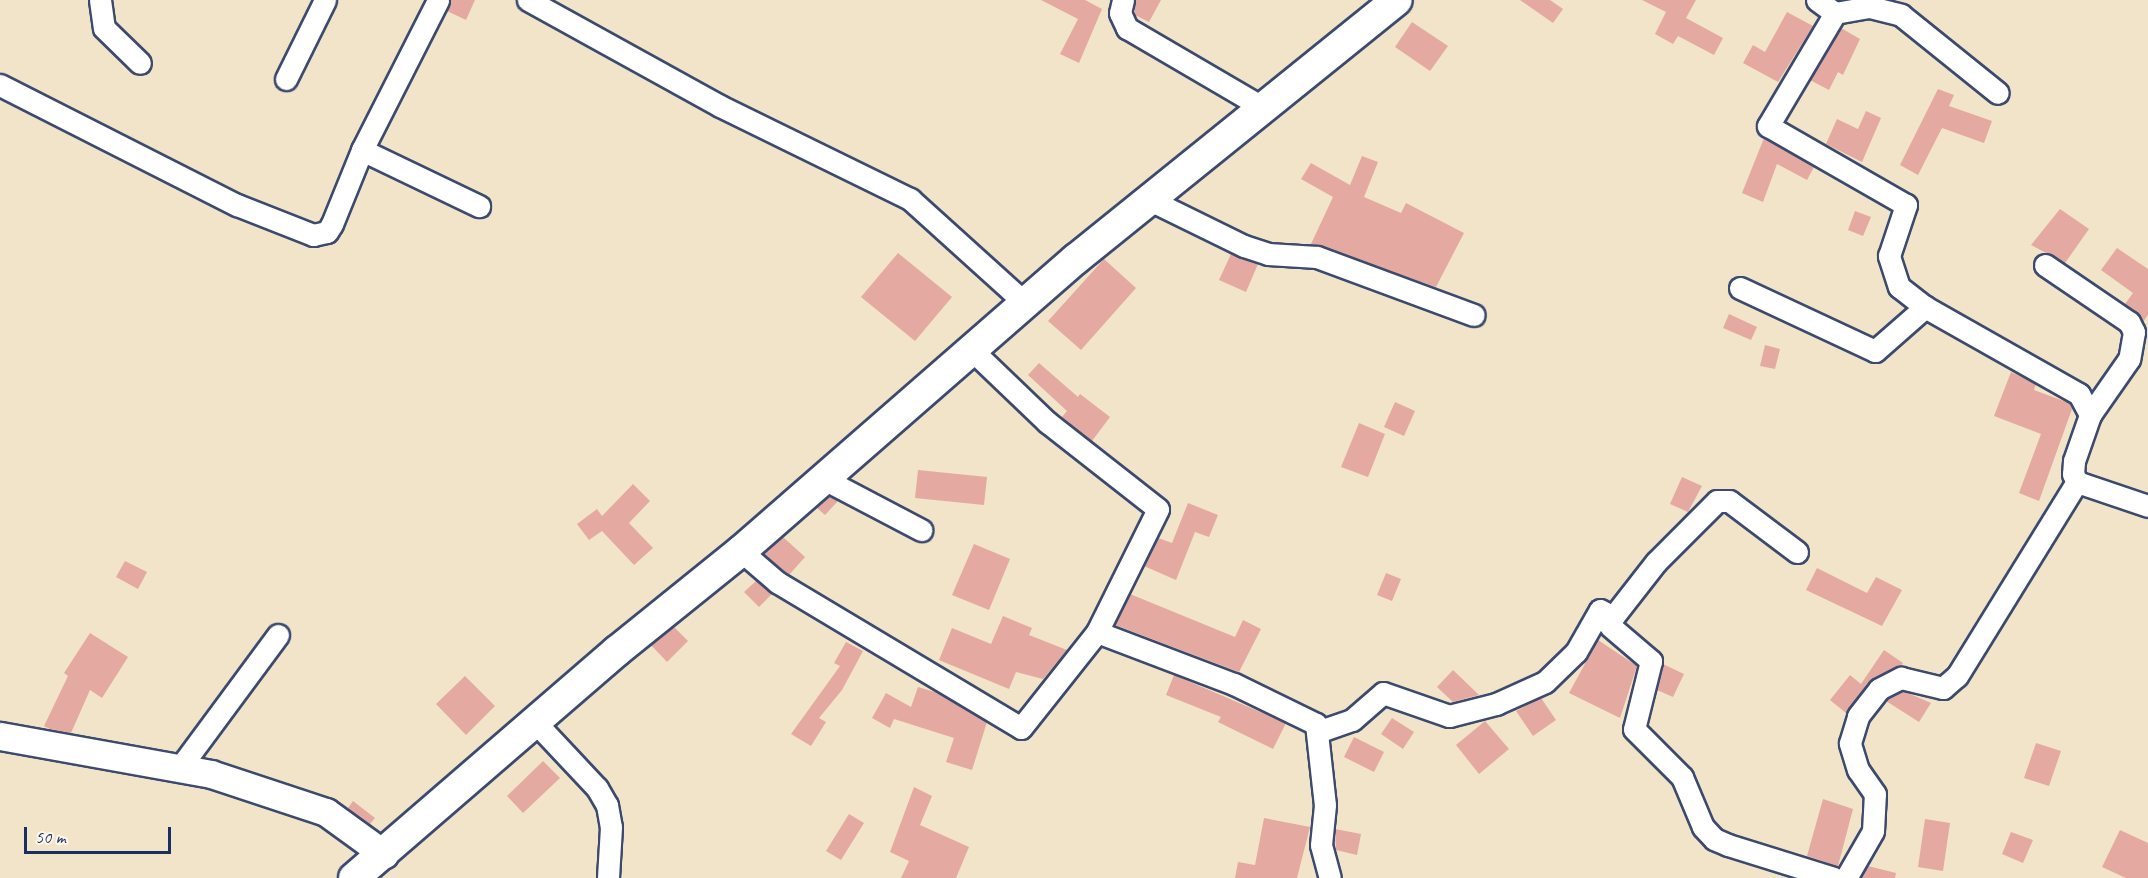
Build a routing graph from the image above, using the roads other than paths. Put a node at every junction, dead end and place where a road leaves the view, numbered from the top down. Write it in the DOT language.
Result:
graph roads {
  1 [pos="100,0"];
  2 [pos="325,0"];
  3 [pos="438,0"];
  4 [pos="528,0"];
  5 [pos="1123,0"];
  6 [pos="1397,0"];
  7 [pos="1816,0"];
  8 [pos="1835,13"];
  9 [pos="140,63"];
  10 [pos="286,79"];
  11 [pos="0,85"];
  12 [pos="1998,93"];
  13 [pos="1262,107"];
  14 [pos="362,150"];
  15 [pos="1148,199"];
  16 [pos="479,206"];
  17 [pos="2045,265"];
  18 [pos="1740,288"];
  19 [pos="1025,303"];
  20 [pos="1925,307"];
  21 [pos="1474,315"];
  22 [pos="971,349"];
  23 [pos="2090,415"];
  24 [pos="824,479"];
  25 [pos="2078,482"];
  26 [pos="2148,506"];
  27 [pos="921,530"];
  28 [pos="741,551"];
  29 [pos="1797,552"];
  30 [pos="1612,617"];
  31 [pos="1097,632"];
  32 [pos="278,635"];
  33 [pos="535,722"];
  34 [pos="1320,731"];
  35 [pos="0,736"];
  36 [pos="181,766"];
  37 [pos="384,854"];
  38 [pos="354,878"];
  39 [pos="608,878"];
  40 [pos="1330,878"];
  41 [pos="1834,878"];
  42 [pos="1846,878"];
  1 -- 9 [label="street"];
  2 -- 10 [label="street"];
  3 -- 14 [label="street"];
  4 -- 19 [label="street"];
  5 -- 13 [label="street"];
  6 -- 13 [label="main road"];
  7 -- 8 [label="street"];
  8 -- 12 [label="street"];
  8 -- 20 [label="street"];
  11 -- 14 [label="street"];
  13 -- 15 [label="main road"];
  14 -- 16 [label="street"];
  15 -- 19 [label="main road"];
  15 -- 21 [label="street"];
  17 -- 23 [label="street"];
  18 -- 20 [label="street"];
  19 -- 22 [label="main road"];
  20 -- 23 [label="street"];
  22 -- 24 [label="main road"];
  22 -- 31 [label="street"];
  23 -- 25 [label="street"];
  24 -- 27 [label="street"];
  24 -- 28 [label="main road"];
  25 -- 26 [label="street"];
  25 -- 42 [label="street"];
  28 -- 31 [label="street"];
  28 -- 33 [label="main road"];
  29 -- 30 [label="street"];
  30 -- 34 [label="street"];
  30 -- 41 [label="street"];
  31 -- 34 [label="street"];
  32 -- 36 [label="street"];
  33 -- 37 [label="main road"];
  33 -- 39 [label="street"];
  34 -- 40 [label="street"];
  35 -- 36 [label="street"];
  36 -- 37 [label="street"];
  37 -- 38 [label="main road"];
}
